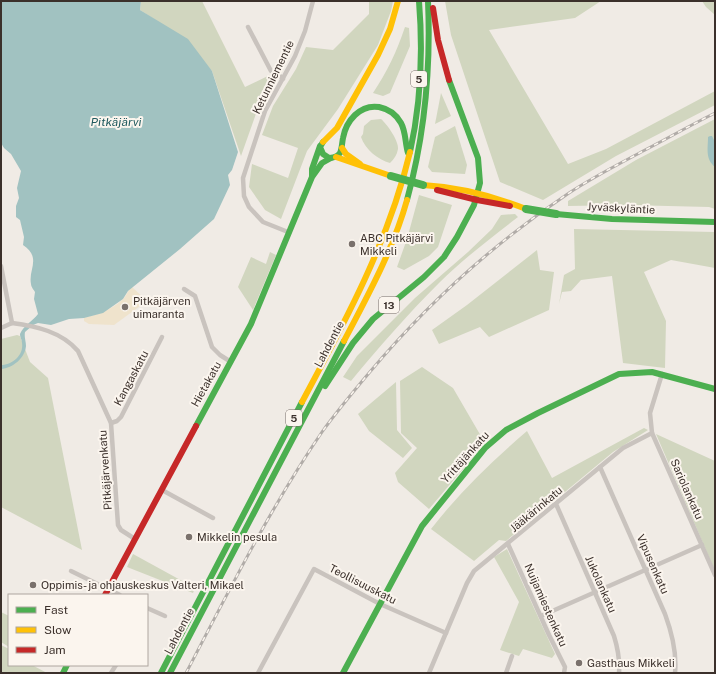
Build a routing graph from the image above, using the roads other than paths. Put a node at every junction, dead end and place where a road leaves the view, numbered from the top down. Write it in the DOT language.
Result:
graph roads {
  1 [pos="313,1"];
  2 [pos="398,1"];
  3 [pos="419,1"];
  4 [pos="428,1"];
  5 [pos="431,1"];
  6 [pos="248,27"];
  7 [pos="282,79"];
  8 [pos="323,141"];
  9 [pos="342,146"];
  10 [pos="409,156"];
  11 [pos="333,157"];
  12 [pos="360,165"];
  13 [pos="312,177"];
  14 [pos="478,197"];
  15 [pos="715,222"];
  16 [pos="288,232"];
  17 [pos="1,266"];
  18 [pos="184,289"];
  19 [pos="12,323"];
  20 [pos="1,328"];
  21 [pos="162,337"];
  22 [pos="231,362"];
  23 [pos="662,374"];
  24 [pos="715,389"];
  25 [pos="306,414"];
  26 [pos="111,423"];
  27 [pos="652,433"];
  28 [pos="600,467"];
  29 [pos="162,490"];
  30 [pos="556,504"];
  31 [pos="213,518"];
  32 [pos="135,539"];
  33 [pos="508,544"];
  34 [pos="702,545"];
  35 [pos="645,570"];
  36 [pos="71,571"];
  37 [pos="715,575"];
  38 [pos="107,592"];
  39 [pos="594,592"];
  40 [pos="380,604"];
  41 [pos="148,608"];
  42 [pos="166,616"];
  43 [pos="541,616"];
  44 [pos="446,633"];
  45 [pos="512,656"];
  46 [pos="161,673"];
  47 [pos="170,673"];
  48 [pos="258,673"];
  49 [pos="343,673"];
  50 [pos="429,673"];
  51 [pos="506,673"];
  52 [pos="565,673"];
  53 [pos="619,673"];
  54 [pos="675,673"];
  1 -- 7 [label="street, Ketunniementie"];
  2 -- 8 [label="main road"];
  3 -- 10 [label="main road, Lahdentie / 5"];
  4 -- 25 [label="main road, Lahdentie / 5"];
  5 -- 14 [label="main road"];
  6 -- 7 [label="street"];
  7 -- 16 [label="street, Ketunniementie"];
  8 -- 9 [label="main road"];
  8 -- 11 [label="main road"];
  8 -- 13 [label="main road, Hietakatu"];
  9 -- 10 [label="main road"];
  9 -- 11 [label="main road"];
  9 -- 12 [label="main road, Jyväskyläntie"];
  10 -- 46 [label="main road, Lahdentie / 5"];
  11 -- 12 [label="main road, Jyväskyläntie"];
  11 -- 13 [label="main road, Hietakatu"];
  12 -- 14 [label="main road, Jyväskyläntie, bridge"];
  13 -- 16 [label="main road, Hietakatu"];
  14 -- 15 [label="main road, Jyväskyläntie, bridge"];
  14 -- 25 [label="main road, 13"];
  16 -- 22 [label="main road, Hietakatu"];
  17 -- 19 [label="street"];
  18 -- 22 [label="street"];
  19 -- 20 [label="street"];
  19 -- 26 [label="street, Pitkäjärvenkatu"];
  21 -- 26 [label="street, Kangaskatu"];
  22 -- 29 [label="main road, Hietakatu"];
  23 -- 24 [label="main road, Yrittäjänkatu"];
  23 -- 27 [label="street"];
  23 -- 40 [label="main road, Yrittäjänkatu"];
  25 -- 47 [label="main road, Lahdentie / 5"];
  26 -- 32 [label="street, Pitkäjärvenkatu"];
  27 -- 28 [label="street, Jääkärinkatu"];
  27 -- 34 [label="street, Sariolankatu"];
  28 -- 30 [label="street, Jääkärinkatu"];
  28 -- 35 [label="street, Vipusenkatu"];
  29 -- 31 [label="street"];
  29 -- 32 [label="main road, Hietakatu"];
  30 -- 33 [label="street, Jääkärinkatu"];
  30 -- 39 [label="street, Jukolankatu"];
  32 -- 38 [label="main road, Hietakatu"];
  33 -- 43 [label="street, Nuijamiestenkatu"];
  33 -- 44 [label="street, Jääkärinkatu"];
  34 -- 35 [label="street"];
  34 -- 37 [label="street, Sariolankatu"];
  35 -- 39 [label="street"];
  35 -- 54 [label="street, Vipusenkatu"];
  36 -- 38 [label="street"];
  39 -- 43 [label="street"];
  39 -- 53 [label="street, Jukolankatu"];
  40 -- 44 [label="street, Teollisuuskatu"];
  40 -- 48 [label="street, Teollisuuskatu"];
  40 -- 49 [label="main road, Yrittäjänkatu"];
  41 -- 42 [label="street"];
  43 -- 52 [label="street, Nuijamiestenkatu"];
  44 -- 50 [label="street, Jääkärinkatu"];
  45 -- 51 [label="street"];
}
